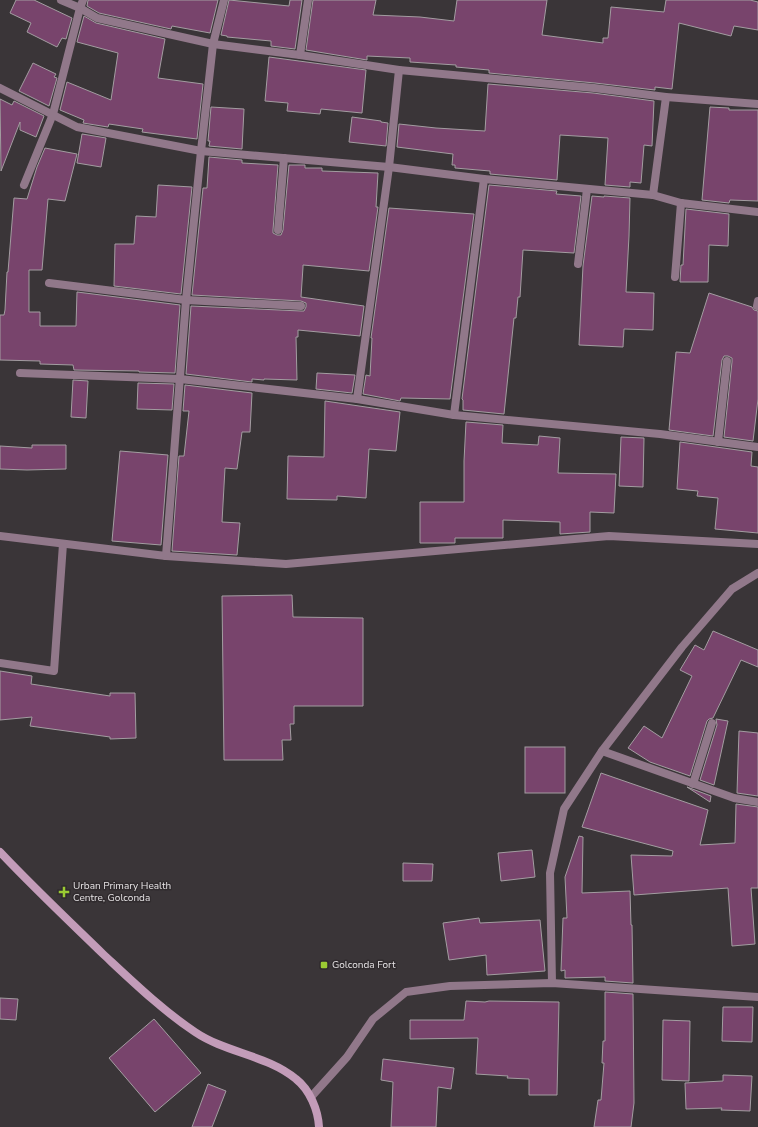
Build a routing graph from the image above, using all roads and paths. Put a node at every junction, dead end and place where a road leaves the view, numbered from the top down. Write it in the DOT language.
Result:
graph roads {
  1 [pos="60,0"];
  2 [pos="224,0"];
  3 [pos="308,0"];
  4 [pos="81,4"];
  5 [pos="213,44"];
  6 [pos="300,55"];
  7 [pos="399,70"];
  8 [pos="0,88"];
  9 [pos="666,96"];
  10 [pos="758,104"];
  11 [pos="53,114"];
  12 [pos="201,152"];
  13 [pos="284,158"];
  14 [pos="389,168"];
  15 [pos="484,180"];
  16 [pos="24,185"];
  17 [pos="587,189"];
  18 [pos="653,196"];
  19 [pos="682,203"];
  20 [pos="758,212"];
  21 [pos="278,230"];
  22 [pos="578,264"];
  23 [pos="675,277"];
  24 [pos="49,283"];
  25 [pos="186,300"];
  26 [pos="301,306"];
  27 [pos="727,361"];
  28 [pos="20,373"];
  29 [pos="180,379"];
  30 [pos="357,399"];
  31 [pos="454,415"];
  32 [pos="718,442"];
  33 [pos="758,447"];
  34 [pos="0,536"];
  35 [pos="63,544"];
  36 [pos="758,544"];
  37 [pos="166,556"];
  38 [pos="758,573"];
  39 [pos="0,663"];
  40 [pos="712,723"];
  41 [pos="602,751"];
  42 [pos="693,784"];
  43 [pos="758,802"];
  44 [pos="0,852"];
  45 [pos="552,983"];
  46 [pos="758,997"];
  47 [pos="311,1097"];
  48 [pos="319,1127"];
  1 -- 4 [label="street"];
  2 -- 5 [label="street"];
  3 -- 6 [label="street"];
  4 -- 5 [label="street"];
  4 -- 11 [label="street"];
  5 -- 6 [label="street"];
  5 -- 12 [label="street"];
  6 -- 7 [label="street"];
  7 -- 9 [label="street"];
  7 -- 14 [label="street"];
  8 -- 11 [label="street"];
  9 -- 10 [label="street"];
  9 -- 18 [label="street"];
  11 -- 12 [label="street"];
  11 -- 16 [label="street"];
  12 -- 13 [label="street"];
  12 -- 25 [label="street"];
  13 -- 14 [label="street"];
  13 -- 21 [label="street"];
  14 -- 15 [label="street"];
  14 -- 30 [label="street"];
  15 -- 17 [label="street"];
  15 -- 31 [label="street"];
  17 -- 18 [label="street"];
  17 -- 22 [label="street"];
  18 -- 19 [label="street"];
  19 -- 20 [label="street"];
  19 -- 23 [label="street"];
  24 -- 25 [label="street"];
  25 -- 26 [label="street"];
  25 -- 29 [label="street"];
  27 -- 32 [label="street"];
  28 -- 29 [label="street"];
  29 -- 30 [label="street"];
  29 -- 37 [label="street"];
  30 -- 31 [label="street"];
  31 -- 32 [label="street"];
  32 -- 33 [label="street"];
  34 -- 35 [label="street"];
  35 -- 37 [label="street"];
  35 -- 39 [label="street"];
  36 -- 37 [label="street"];
  38 -- 41 [label="street"];
  40 -- 42 [label="street"];
  41 -- 42 [label="street"];
  41 -- 45 [label="street"];
  42 -- 43 [label="street"];
  44 -- 47 [label="street"];
  45 -- 46 [label="street"];
  45 -- 47 [label="street"];
  47 -- 48 [label="street"];
}
